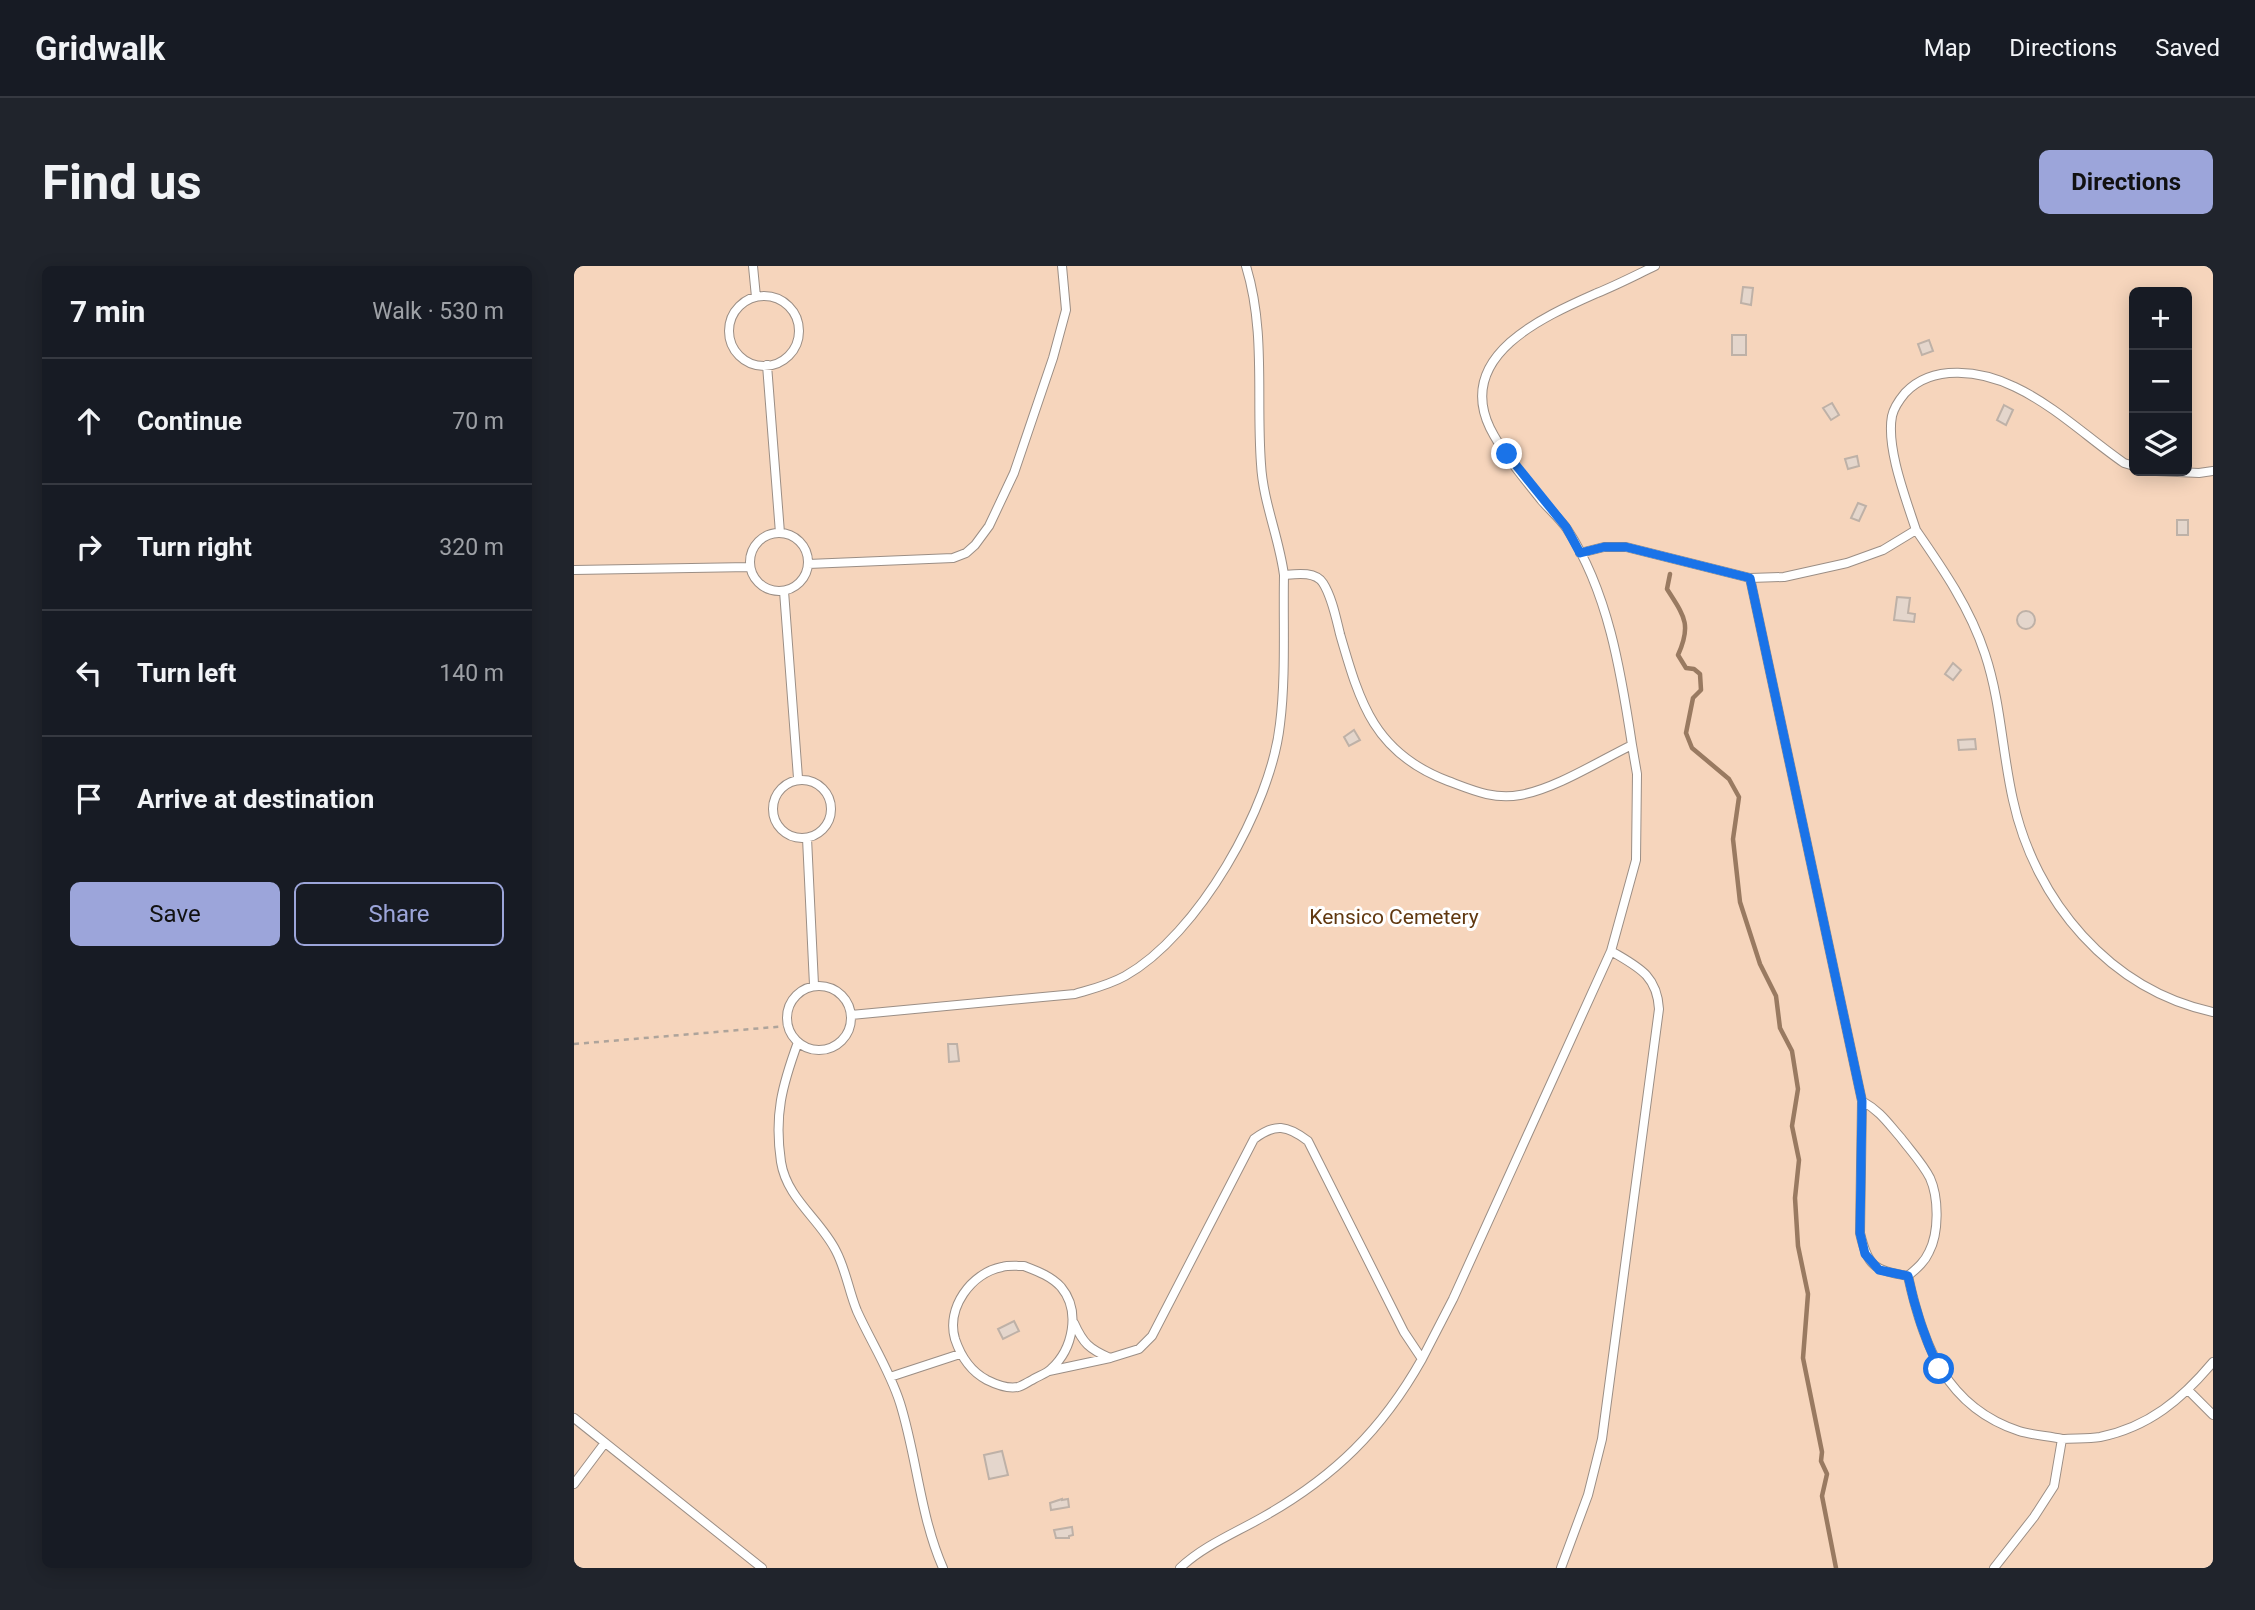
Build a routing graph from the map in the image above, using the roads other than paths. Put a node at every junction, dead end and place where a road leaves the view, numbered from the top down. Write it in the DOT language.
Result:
graph roads {
  1 [pos="753,266"];
  2 [pos="1062,266"];
  3 [pos="1246,266"];
  4 [pos="1655,266"];
  5 [pos="756,297"];
  6 [pos="767,365"];
  7 [pos="2129,464"];
  8 [pos="2213,471"];
  9 [pos="2192,473"];
  10 [pos="1916,530"];
  11 [pos="780,533"];
  12 [pos="1580,553"];
  13 [pos="808,564"];
  14 [pos="750,568"];
  15 [pos="574,570"];
  16 [pos="1284,575"];
  17 [pos="1750,578"];
  18 [pos="784,591"];
  19 [pos="1632,745"];
  20 [pos="798,778"];
  21 [pos="807,838"];
  22 [pos="1611,951"];
  23 [pos="814,985"];
  24 [pos="2213,1012"];
  25 [pos="851,1015"];
  26 [pos="798,1042"];
  27 [pos="1862,1101"];
  28 [pos="1908,1276"];
  29 [pos="1074,1323"];
  30 [pos="960,1354"];
  31 [pos="1110,1358"];
  32 [pos="1422,1359"];
  33 [pos="2213,1362"];
  34 [pos="1049,1371"];
  35 [pos="890,1377"];
  36 [pos="2189,1391"];
  37 [pos="2213,1415"];
  38 [pos="574,1419"];
  39 [pos="2062,1439"];
  40 [pos="604,1444"];
  41 [pos="574,1484"];
  42 [pos="762,1568"];
  43 [pos="943,1568"];
  44 [pos="1180,1568"];
  45 [pos="1561,1568"];
  46 [pos="1994,1568"];
  1 -- 5 [label="lane"];
  2 -- 13 [label="lane"];
  3 -- 16 [label="lane"];
  4 -- 12 [label="lane"];
  5 -- 6 [label="lane"];
  5 -- 6 [label="lane"];
  6 -- 11 [label="lane"];
  7 -- 10 [label="lane"];
  8 -- 9 [label="lane"];
  10 -- 17 [label="lane"];
  10 -- 24 [label="lane"];
  11 -- 13 [label="lane"];
  11 -- 14 [label="lane"];
  12 -- 17 [label="lane"];
  12 -- 19 [label="lane"];
  13 -- 18 [label="lane"];
  14 -- 15 [label="lane"];
  14 -- 18 [label="lane"];
  16 -- 19 [label="lane"];
  16 -- 25 [label="lane"];
  17 -- 27 [label="lane"];
  18 -- 20 [label="lane"];
  19 -- 22 [label="lane"];
  20 -- 21 [label="lane"];
  20 -- 21 [label="lane"];
  21 -- 23 [label="lane"];
  22 -- 32 [label="lane"];
  22 -- 45 [label="lane"];
  23 -- 25 [label="lane"];
  23 -- 26 [label="lane"];
  25 -- 26 [label="lane"];
  26 -- 35 [label="lane"];
  27 -- 28 [label="lane"];
  27 -- 28 [label="lane"];
  28 -- 39 [label="lane"];
  29 -- 30 [label="lane"];
  29 -- 31 [label="lane"];
  29 -- 34 [label="lane"];
  30 -- 34 [label="lane"];
  30 -- 35 [label="lane"];
  31 -- 32 [label="lane"];
  31 -- 34 [label="lane"];
  32 -- 44 [label="lane"];
  33 -- 36 [label="lane"];
  35 -- 43 [label="lane"];
  36 -- 37 [label="lane"];
  36 -- 39 [label="lane"];
  38 -- 40 [label="lane"];
  39 -- 46 [label="lane"];
  40 -- 41 [label="lane"];
  40 -- 42 [label="lane"];
}
